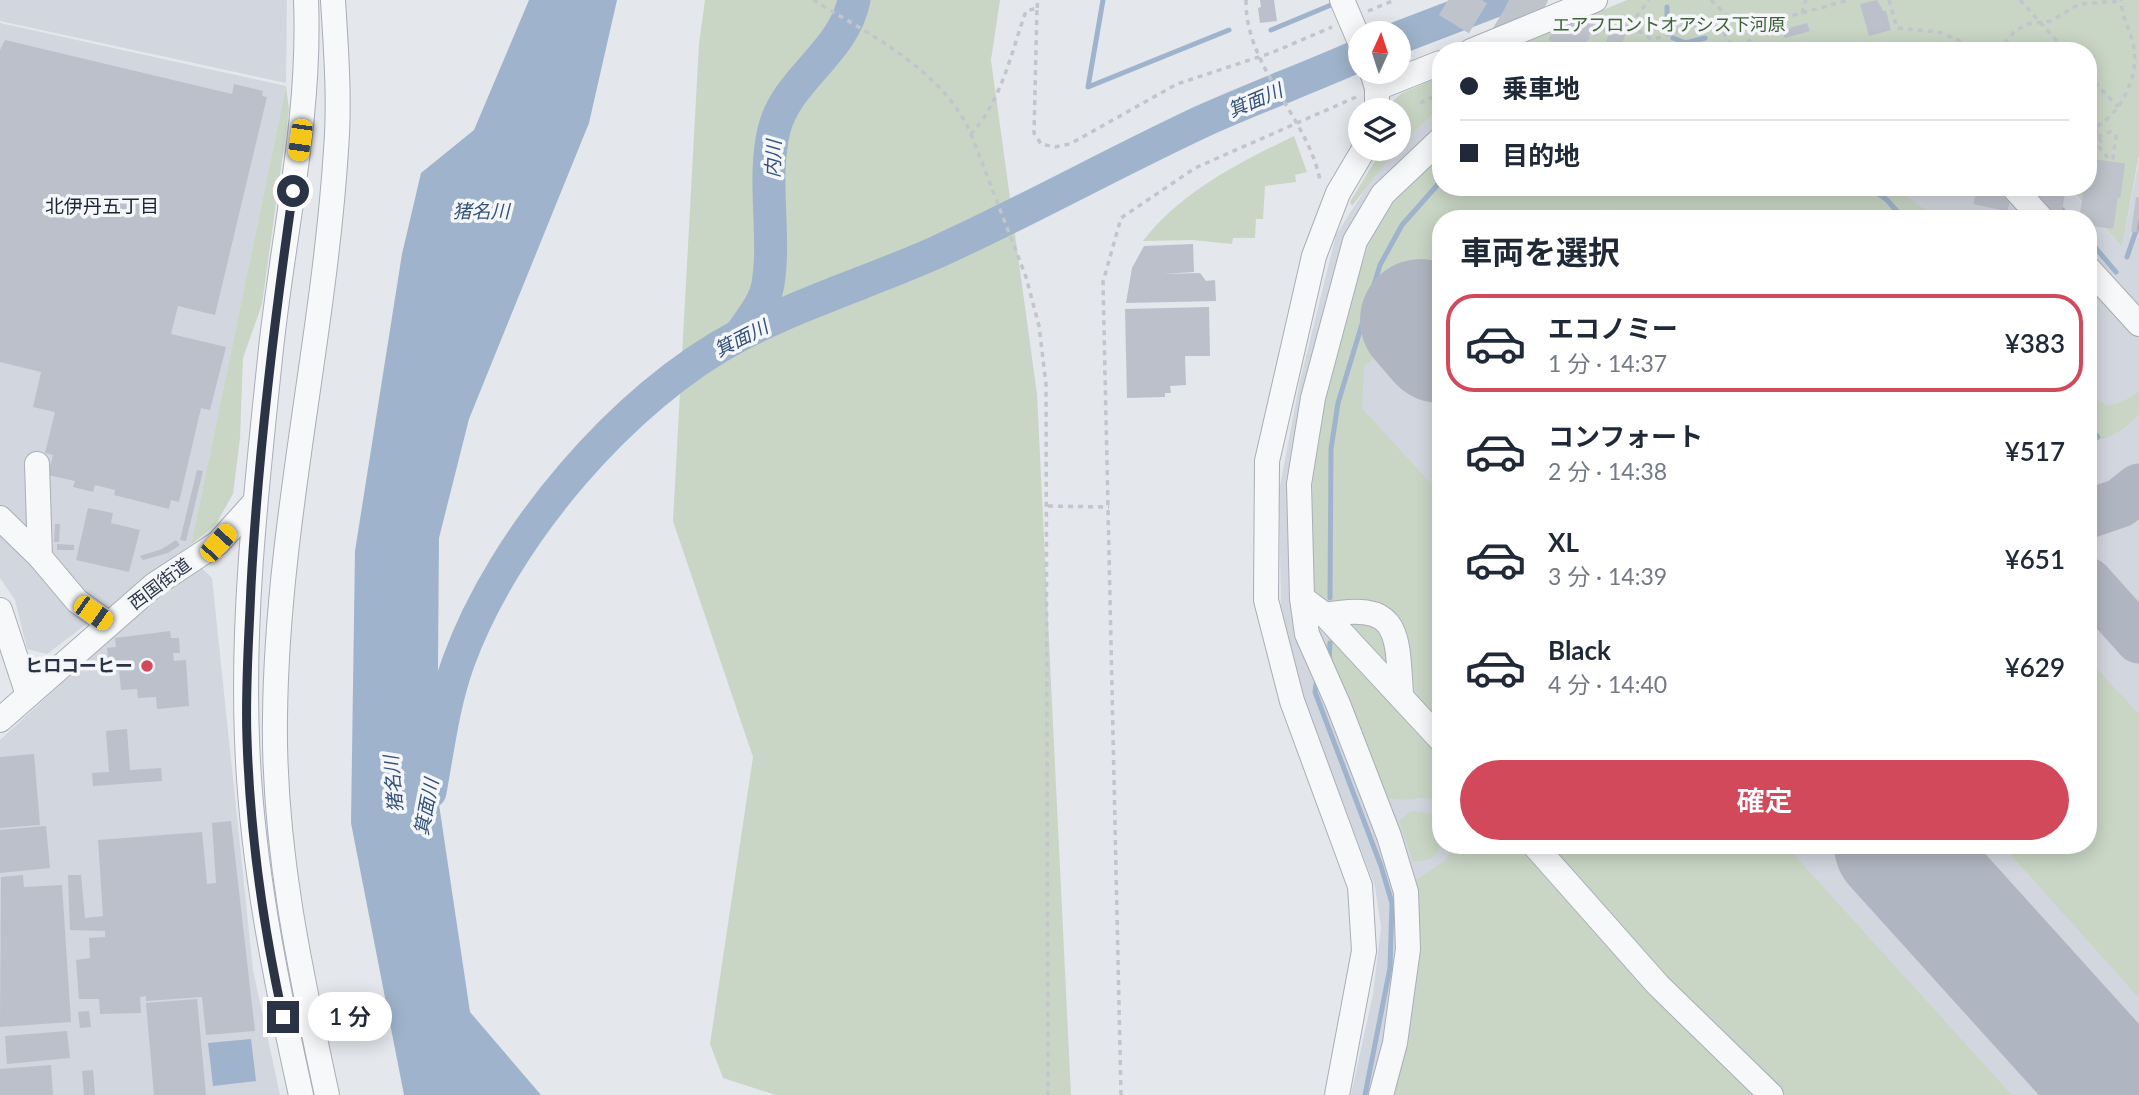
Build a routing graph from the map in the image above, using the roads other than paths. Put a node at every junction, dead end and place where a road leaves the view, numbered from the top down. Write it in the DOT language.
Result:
graph roads {
  1 [pos="306,0"];
  2 [pos="334,0"];
  3 [pos="1595,0"];
  4 [pos="1493,42"];
  5 [pos="1432,66"];
  6 [pos="1376,88"];
  7 [pos="1432,147"];
  8 [pos="1357,161"];
  9 [pos="2021,196"];
  10 [pos="2034,210"];
  11 [pos="2097,278"];
  12 [pos="2139,324"];
  13 [pos="37,464"];
  14 [pos="255,502"];
  15 [pos="0,518"];
  16 [pos="218,543"];
  17 [pos="40,557"];
  18 [pos="252,575"];
  19 [pos="1301,598"];
  20 [pos="0,610"];
  21 [pos="1325,615"];
  22 [pos="109,624"];
  23 [pos="1401,694"];
  24 [pos="28,695"];
  25 [pos="0,720"];
  26 [pos="1432,730"];
  27 [pos="1542,854"];
  28 [pos="301,1095"];
  29 [pos="327,1095"];
  30 [pos="1337,1095"];
  31 [pos="1381,1095"];
  32 [pos="1771,1095"];
  1 -- 14 [label="street"];
  2 -- 29 [label="street"];
  3 -- 4 [label="street"];
  5 -- 6 [label="street"];
  7 -- 19 [label="street"];
  8 -- 30 [label="street"];
  9 -- 10 [label="street"];
  11 -- 12 [label="street"];
  13 -- 17 [label="street"];
  14 -- 16 [label="street, 西国街道"];
  14 -- 18 [label="street"];
  15 -- 17 [label="street"];
  16 -- 18 [label="street"];
  16 -- 22 [label="street, 西国街道"];
  17 -- 22 [label="street"];
  18 -- 28 [label="street"];
  19 -- 21 [label="street"];
  19 -- 31 [label="street"];
  20 -- 24 [label="street"];
  21 -- 23 [label="street"];
  21 -- 23 [label="street"];
  22 -- 24 [label="street, 西国街道"];
  23 -- 26 [label="street"];
  24 -- 25 [label="street, 西国街道"];
  27 -- 32 [label="street"];
}
